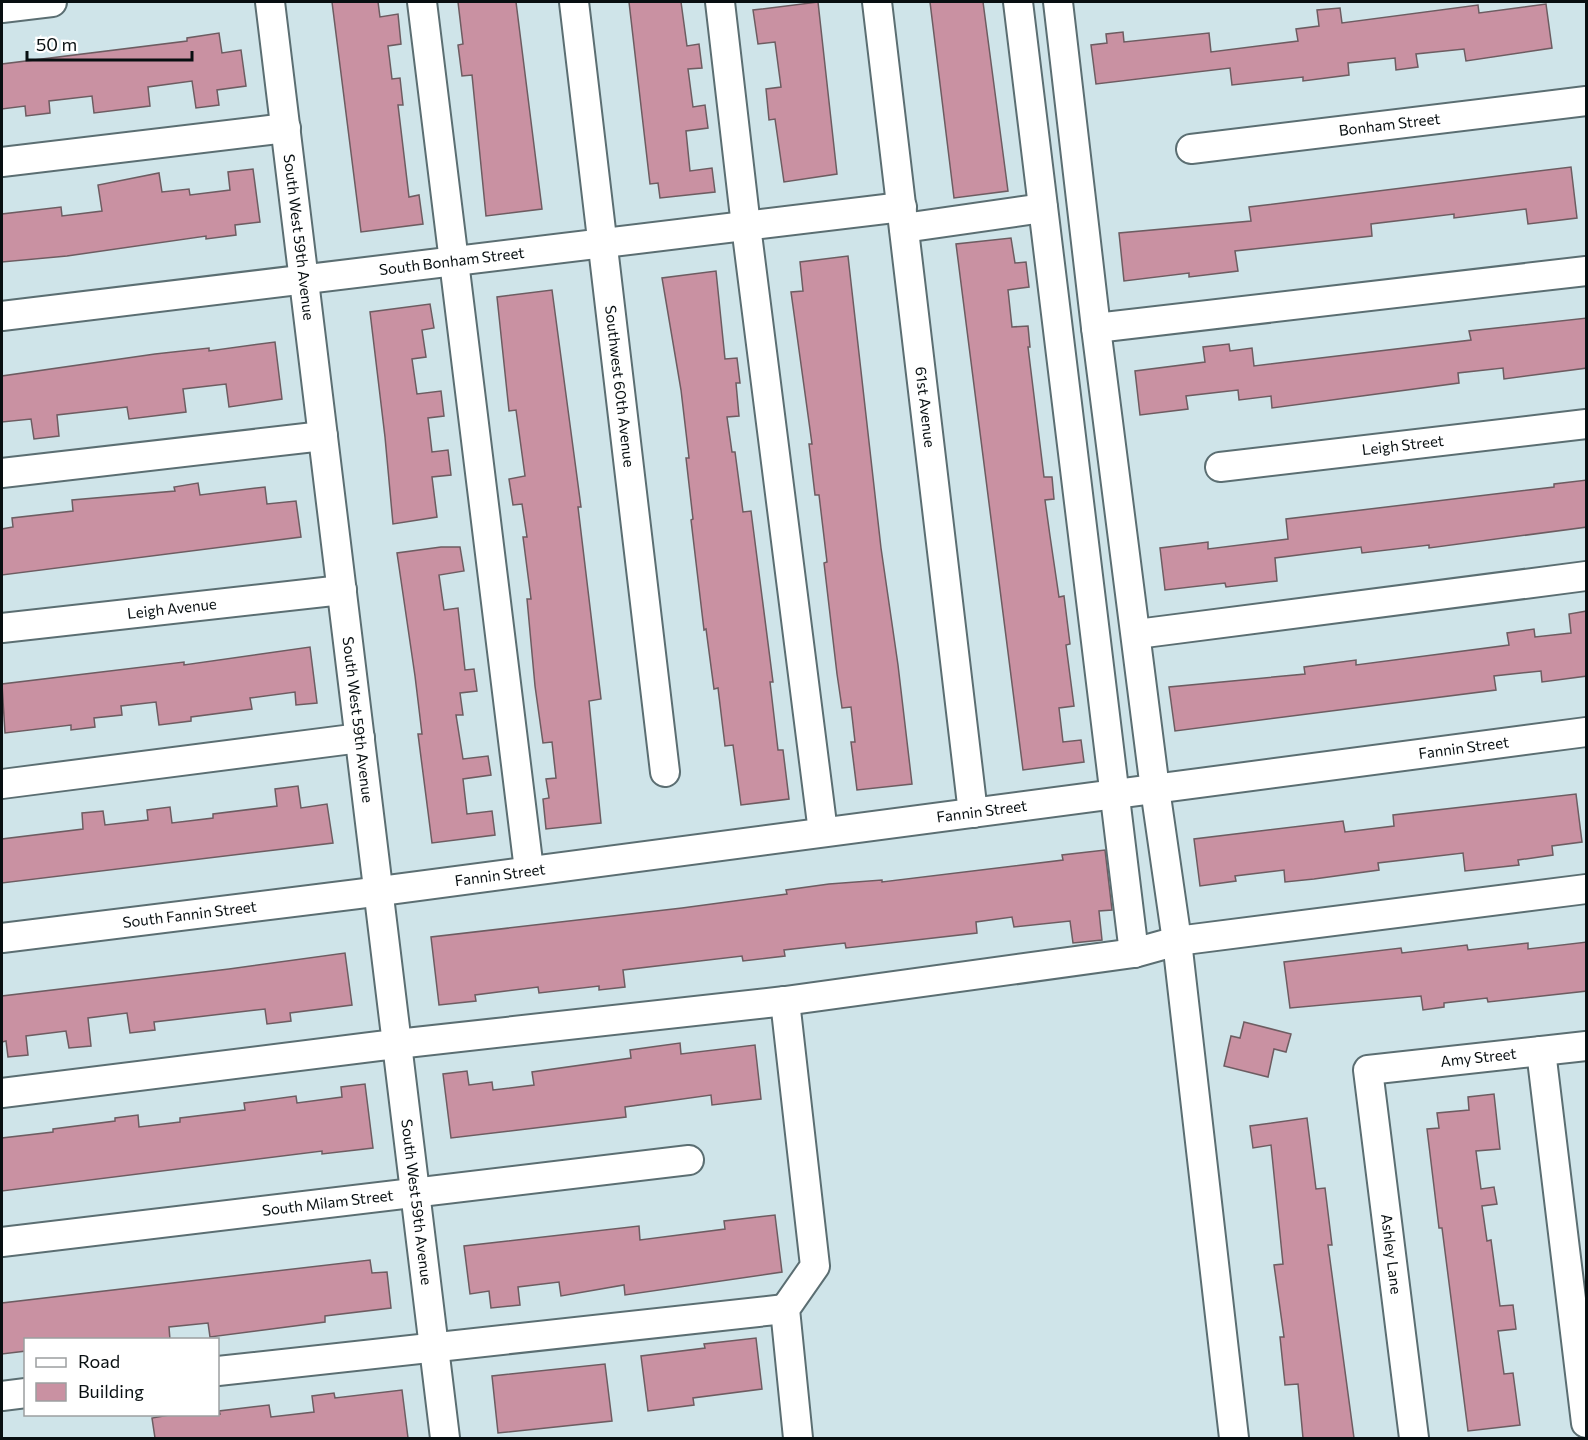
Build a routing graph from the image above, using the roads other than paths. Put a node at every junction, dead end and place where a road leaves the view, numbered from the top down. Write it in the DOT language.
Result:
graph roads {
  1 [pos="52,2"];
  2 [pos="270,2"];
  3 [pos="422,2"];
  4 [pos="574,2"];
  5 [pos="720,2"];
  6 [pos="877,2"];
  7 [pos="1018,2"];
  8 [pos="1059,2"];
  9 [pos="2,8"];
  10 [pos="1587,101"];
  11 [pos="286,128"];
  12 [pos="1191,149"];
  13 [pos="2,162"];
  14 [pos="1043,208"];
  15 [pos="903,217"];
  16 [pos="746,226"];
  17 [pos="603,243"];
  18 [pos="453,261"];
  19 [pos="1587,271"];
  20 [pos="304,279"];
  21 [pos="2,316"];
  22 [pos="1096,328"];
  23 [pos="1587,424"];
  24 [pos="323,436"];
  25 [pos="1220,467"];
  26 [pos="2,473"];
  27 [pos="1587,576"];
  28 [pos="342,590"];
  29 [pos="2,628"];
  30 [pos="1137,634"];
  31 [pos="1587,732"];
  32 [pos="360,738"];
  33 [pos="665,772"];
  34 [pos="2,784"];
  35 [pos="1155,789"];
  36 [pos="1115,794"];
  37 [pos="973,813"];
  38 [pos="823,832"];
  39 [pos="529,870"];
  40 [pos="1587,889"];
  41 [pos="379,890"];
  42 [pos="2,938"];
  43 [pos="1178,940"];
  44 [pos="1134,953"];
  45 [pos="785,1001"];
  46 [pos="397,1044"];
  47 [pos="1587,1046"];
  48 [pos="1541,1051"];
  49 [pos="1368,1070"];
  50 [pos="2,1093"];
  51 [pos="689,1160"];
  52 [pos="416,1192"];
  53 [pos="2,1242"];
  54 [pos="784,1309"];
  55 [pos="435,1347"];
  56 [pos="219,1371"];
  57 [pos="24,1393"];
  58 [pos="2,1396"];
  59 [pos="1587,1423"];
  60 [pos="446,1438"];
  61 [pos="798,1438"];
  62 [pos="1234,1438"];
  63 [pos="1414,1438"];
  1 -- 9 [label="street"];
  2 -- 11 [label="street, South West 59th Avenue"];
  3 -- 18 [label="street"];
  4 -- 17 [label="street, Southwest 60th Avenue"];
  5 -- 16 [label="street"];
  6 -- 15 [label="street, 61st Avenue"];
  7 -- 14 [label="street"];
  8 -- 22 [label="street"];
  10 -- 12 [label="street, Bonham Street"];
  11 -- 13 [label="street"];
  11 -- 20 [label="street, South West 59th Avenue"];
  14 -- 15 [label="street, South Bonham Street"];
  14 -- 36 [label="street"];
  15 -- 16 [label="street, South Bonham Street"];
  15 -- 37 [label="street, 61st Avenue"];
  16 -- 17 [label="street, South Bonham Street"];
  16 -- 38 [label="street"];
  17 -- 18 [label="street, South Bonham Street"];
  17 -- 33 [label="street, Southwest 60th Avenue"];
  18 -- 20 [label="street, South Bonham Street"];
  18 -- 39 [label="street"];
  19 -- 22 [label="street"];
  20 -- 21 [label="street, South Bonham Street"];
  20 -- 24 [label="street, South West 59th Avenue"];
  22 -- 30 [label="street"];
  23 -- 25 [label="street, Leigh Street"];
  24 -- 26 [label="street"];
  24 -- 28 [label="street, South West 59th Avenue"];
  27 -- 30 [label="street"];
  28 -- 29 [label="street, Leigh Avenue"];
  28 -- 32 [label="street, South West 59th Avenue"];
  30 -- 35 [label="street"];
  31 -- 35 [label="street, Fannin Street"];
  32 -- 34 [label="street"];
  32 -- 41 [label="street, South West 59th Avenue"];
  35 -- 36 [label="street, Fannin Street"];
  35 -- 43 [label="street"];
  36 -- 37 [label="street, Fannin Street"];
  36 -- 44 [label="street"];
  37 -- 38 [label="street, Fannin Street"];
  38 -- 39 [label="street, Fannin Street"];
  39 -- 41 [label="street, Fannin Street"];
  40 -- 43 [label="street"];
  41 -- 42 [label="street, South Fannin Street"];
  41 -- 46 [label="street, South West 59th Avenue"];
  43 -- 44 [label="street"];
  43 -- 62 [label="street"];
  44 -- 45 [label="street"];
  45 -- 46 [label="street"];
  45 -- 54 [label="street"];
  46 -- 50 [label="street"];
  46 -- 52 [label="street, South West 59th Avenue"];
  47 -- 48 [label="street, Amy Street"];
  48 -- 49 [label="street, Amy Street"];
  48 -- 59 [label="street"];
  49 -- 63 [label="street, Ashley Lane"];
  51 -- 52 [label="street, South Milam Street"];
  52 -- 53 [label="street, South Milam Street"];
  52 -- 55 [label="street, South West 59th Avenue"];
  54 -- 55 [label="street"];
  54 -- 61 [label="street"];
  55 -- 56 [label="street"];
  55 -- 60 [label="street, South West 59th Avenue"];
  57 -- 58 [label="street"];
}
